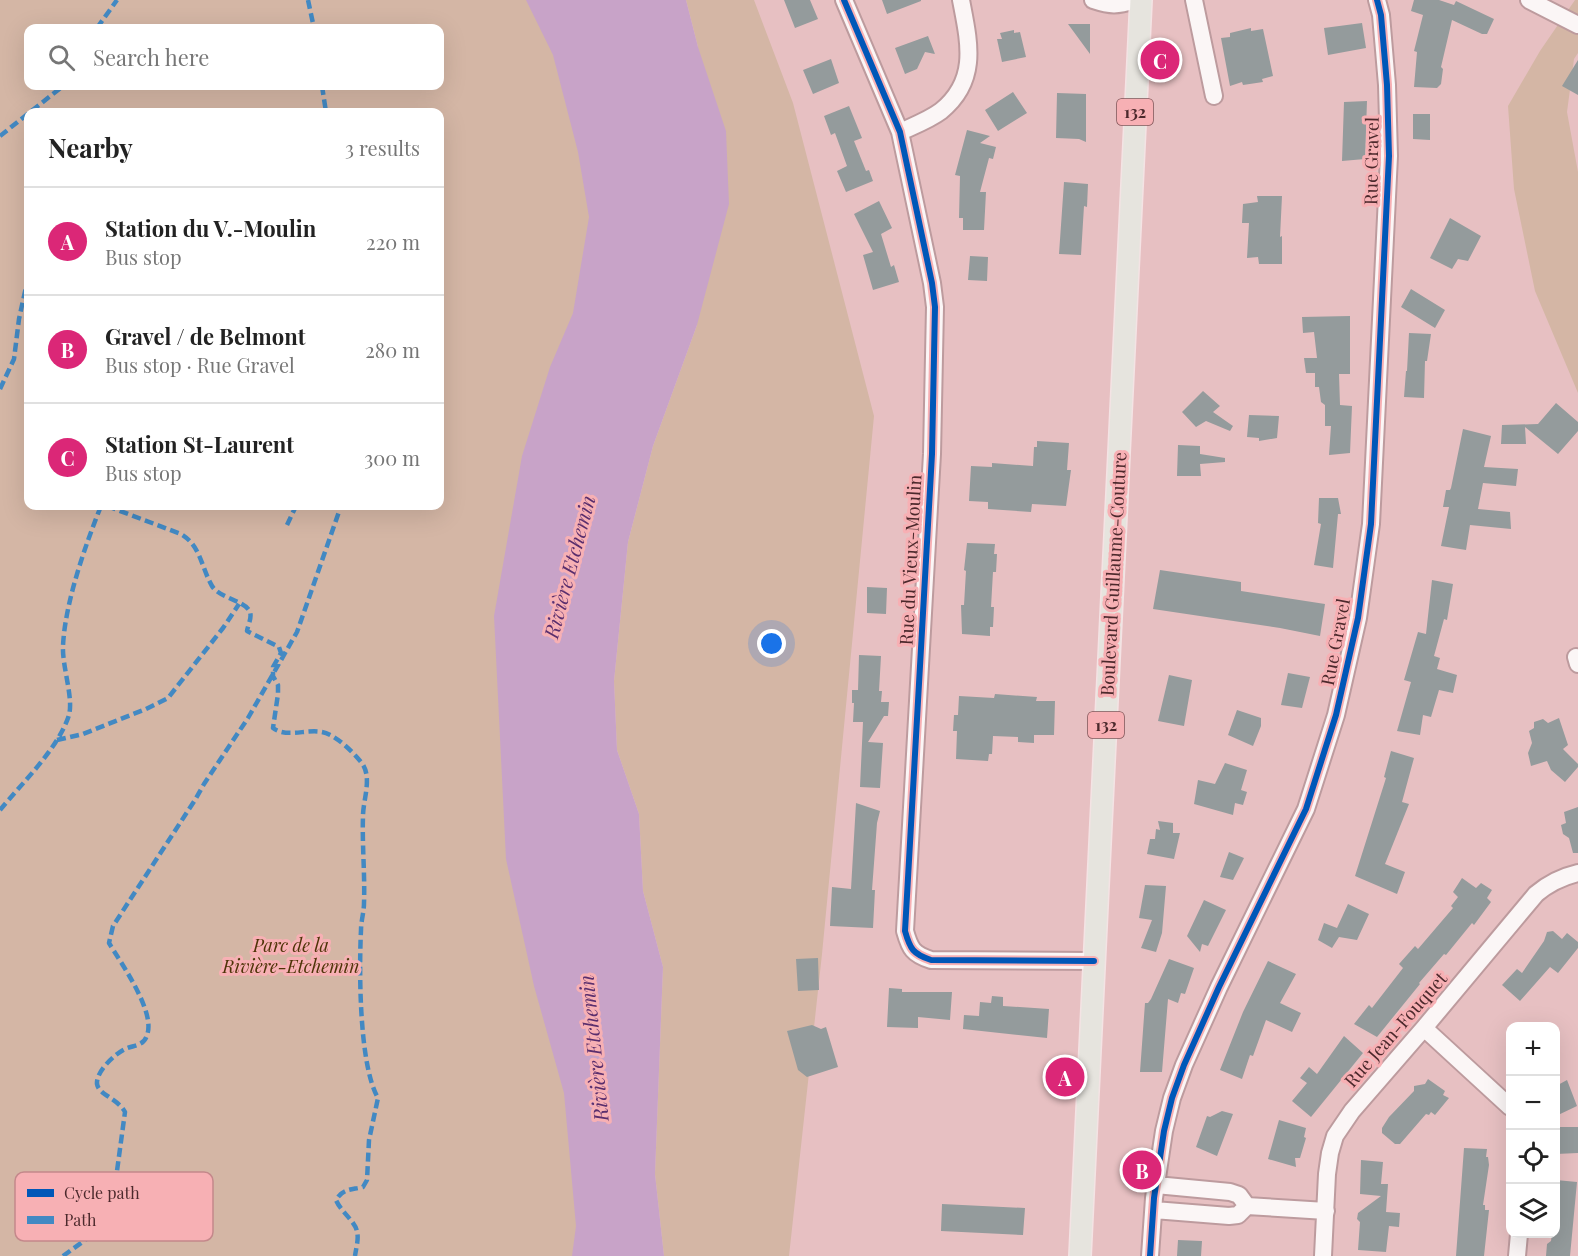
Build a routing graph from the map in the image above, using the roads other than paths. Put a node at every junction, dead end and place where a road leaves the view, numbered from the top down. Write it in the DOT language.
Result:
graph roads {
  1 [pos="844,0"];
  2 [pos="961,0"];
  3 [pos="1093,0"];
  4 [pos="1135,0"];
  5 [pos="1141,0"];
  6 [pos="1194,0"];
  7 [pos="1377,0"];
  8 [pos="1530,0"];
  9 [pos="1578,25"];
  10 [pos="1214,96"];
  11 [pos="900,132"];
  12 [pos="1578,873"];
  13 [pos="1094,961"];
  14 [pos="1424,1028"];
  15 [pos="1506,1103"];
  16 [pos="1156,1185"];
  17 [pos="1247,1206"];
  18 [pos="1154,1210"];
  19 [pos="1326,1211"];
  20 [pos="1519,1238"];
  21 [pos="1080,1256"];
  22 [pos="1150,1256"];
  23 [pos="1323,1256"];
  24 [pos="1517,1256"];
  1 -- 11 [label="street, Rue du Vieux-Moulin"];
  2 -- 11 [label="street"];
  3 -- 4 [label="street"];
  5 -- 13 [label="main road, Boulevard Guillaume-Couture / 132"];
  6 -- 10 [label="street"];
  7 -- 16 [label="street, Rue Gravel"];
  8 -- 9 [label="street"];
  11 -- 13 [label="street, Rue du Vieux-Moulin"];
  12 -- 14 [label="street, Rue Jean-Fouquet"];
  13 -- 21 [label="main road, Boulevard Guillaume-Couture / 132"];
  14 -- 15 [label="street"];
  14 -- 19 [label="street, Rue Jean-Fouquet"];
  16 -- 17 [label="street"];
  16 -- 18 [label="street, Rue Gravel"];
  17 -- 18 [label="street"];
  17 -- 19 [label="street"];
  18 -- 22 [label="street, Rue Gravel"];
  19 -- 23 [label="street, Rue Jean-Fouquet"];
  20 -- 24 [label="street"];
}
